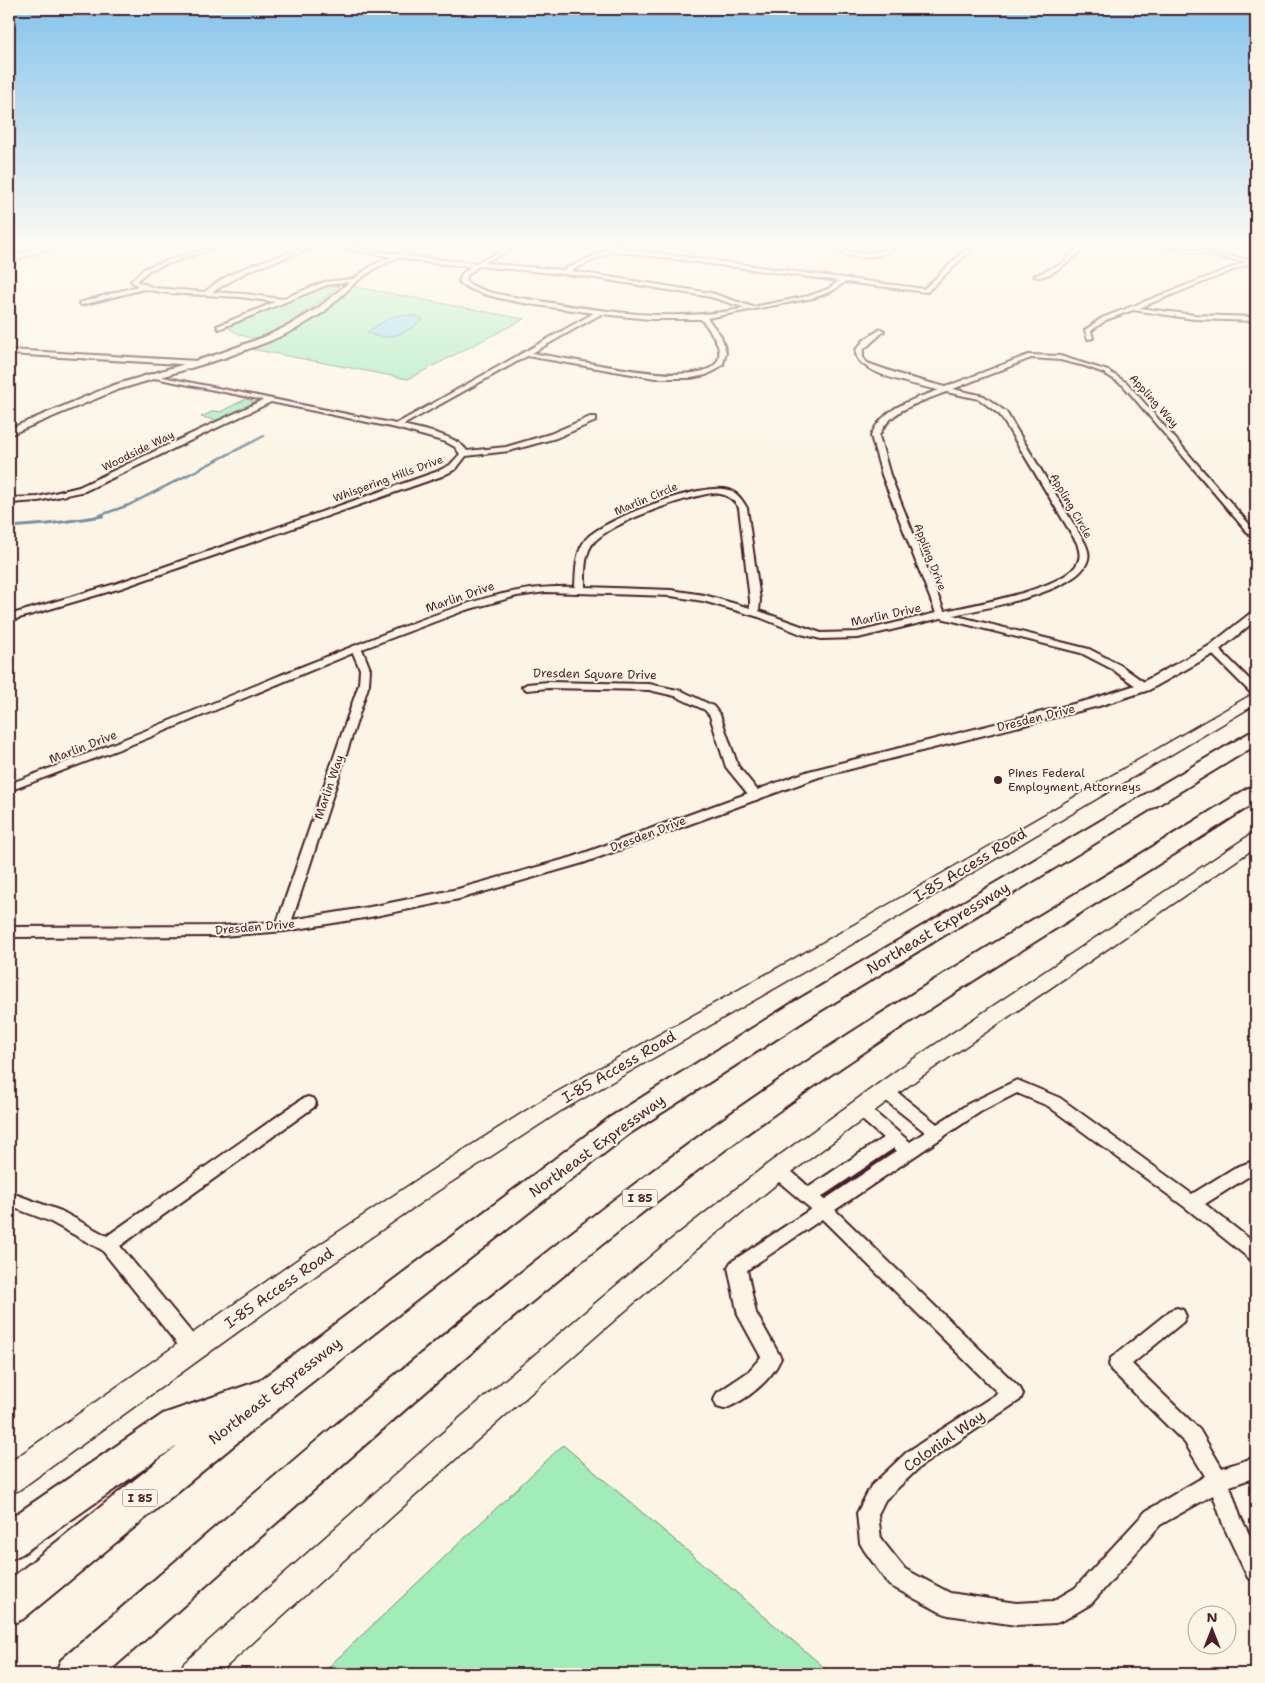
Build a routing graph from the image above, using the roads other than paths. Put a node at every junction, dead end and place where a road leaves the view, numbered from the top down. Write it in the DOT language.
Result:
graph roads {
  1 [pos="225,325"];
  2 [pos="297,325"];
  3 [pos="578,325"];
  4 [pos="709,325"];
  5 [pos="1093,325"];
  6 [pos="219,327"];
  7 [pos="881,331"];
  8 [pos="1090,338"];
  9 [pos="9,353"];
  10 [pos="527,354"];
  11 [pos="197,363"];
  12 [pos="995,368"];
  13 [pos="156,376"];
  14 [pos="942,389"];
  15 [pos="270,400"];
  16 [pos="593,419"];
  17 [pos="397,426"];
  18 [pos="9,432"];
  19 [pos="464,454"];
  20 [pos="9,501"];
  21 [pos="1256,537"];
  22 [pos="580,590"];
  23 [pos="754,613"];
  24 [pos="1256,614"];
  25 [pos="941,615"];
  26 [pos="9,618"];
  27 [pos="356,648"];
  28 [pos="1213,649"];
  29 [pos="1144,686"];
  30 [pos="526,687"];
  31 [pos="1256,692"];
  32 [pos="1256,698"];
  33 [pos="1256,737"];
  34 [pos="9,788"];
  35 [pos="1256,793"];
  36 [pos="756,796"];
  37 [pos="1256,839"];
  38 [pos="285,926"];
  39 [pos="9,932"];
  40 [pos="886,1092"];
  41 [pos="308,1103"];
  42 [pos="861,1110"];
  43 [pos="937,1133"];
  44 [pos="894,1139"];
  45 [pos="910,1152"];
  46 [pos="1256,1168"];
  47 [pos="777,1170"];
  48 [pos="808,1197"];
  49 [pos="9,1199"];
  50 [pos="1192,1203"];
  51 [pos="823,1209"];
  52 [pos="108,1245"];
  53 [pos="1256,1254"];
  54 [pos="1177,1316"];
  55 [pos="193,1349"];
  56 [pos="272,1392"];
  57 [pos="724,1400"];
  58 [pos="1256,1467"];
  59 [pos="9,1480"];
  60 [pos="1218,1480"];
  61 [pos="9,1541"];
  62 [pos="1256,1570"];
  63 [pos="9,1605"];
  64 [pos="79,1672"];
  65 [pos="195,1674"];
  1 -- 6 [label="street"];
  2 -- 11 [label="street"];
  3 -- 10 [label="street"];
  4 -- 10 [label="street"];
  5 -- 8 [label="street"];
  7 -- 14 [label="street, Appling Circle"];
  9 -- 11 [label="street"];
  10 -- 17 [label="street"];
  11 -- 13 [label="street"];
  12 -- 14 [label="street, Appling Drive"];
  12 -- 21 [label="street, Appling Way"];
  13 -- 15 [label="street, Whispering Hills Drive"];
  13 -- 18 [label="street"];
  14 -- 25 [label="street, Appling Drive"];
  14 -- 25 [label="street, Appling Circle"];
  15 -- 17 [label="street, Whispering Hills Drive"];
  15 -- 20 [label="street, Woodside Way"];
  16 -- 19 [label="street"];
  17 -- 19 [label="street, Whispering Hills Drive"];
  19 -- 26 [label="street, Whispering Hills Drive"];
  22 -- 23 [label="street, Marlin Drive"];
  22 -- 23 [label="street, Marlin Circle"];
  22 -- 27 [label="street, Marlin Drive"];
  23 -- 25 [label="street, Marlin Drive"];
  24 -- 28 [label="street, Dresden Drive"];
  25 -- 29 [label="street"];
  27 -- 34 [label="street, Marlin Drive"];
  27 -- 38 [label="street, Marlin Way"];
  28 -- 29 [label="street, Dresden Drive"];
  28 -- 31 [label="street"];
  29 -- 36 [label="street, Dresden Drive"];
  30 -- 36 [label="street, Dresden Square Drive"];
  32 -- 55 [label="main road, I-85 Access Road"];
  33 -- 56 [label="highway, Northeast Expressway / I 85"];
  35 -- 64 [label="highway, I 85"];
  36 -- 38 [label="street, Dresden Drive"];
  37 -- 40 [label="main road"];
  38 -- 39 [label="street, Dresden Drive"];
  40 -- 42 [label="main road"];
  40 -- 43 [label="street"];
  41 -- 52 [label="street"];
  42 -- 44 [label="street"];
  42 -- 47 [label="main road"];
  43 -- 45 [label="street"];
  43 -- 50 [label="street"];
  44 -- 45 [label="street"];
  44 -- 48 [label="street"];
  45 -- 51 [label="street"];
  46 -- 50 [label="street"];
  47 -- 48 [label="street, Colonial Way"];
  47 -- 65 [label="main road"];
  48 -- 51 [label="street, Colonial Way"];
  49 -- 52 [label="street"];
  50 -- 53 [label="street"];
  51 -- 57 [label="street"];
  51 -- 60 [label="street, Colonial Way"];
  52 -- 55 [label="street"];
  54 -- 60 [label="street"];
  55 -- 59 [label="main road, I-85 Access Road"];
  56 -- 61 [label="highway"];
  56 -- 63 [label="highway, Northeast Expressway / I 85"];
  58 -- 60 [label="street, Colonial Way"];
  60 -- 62 [label="street"];
}
